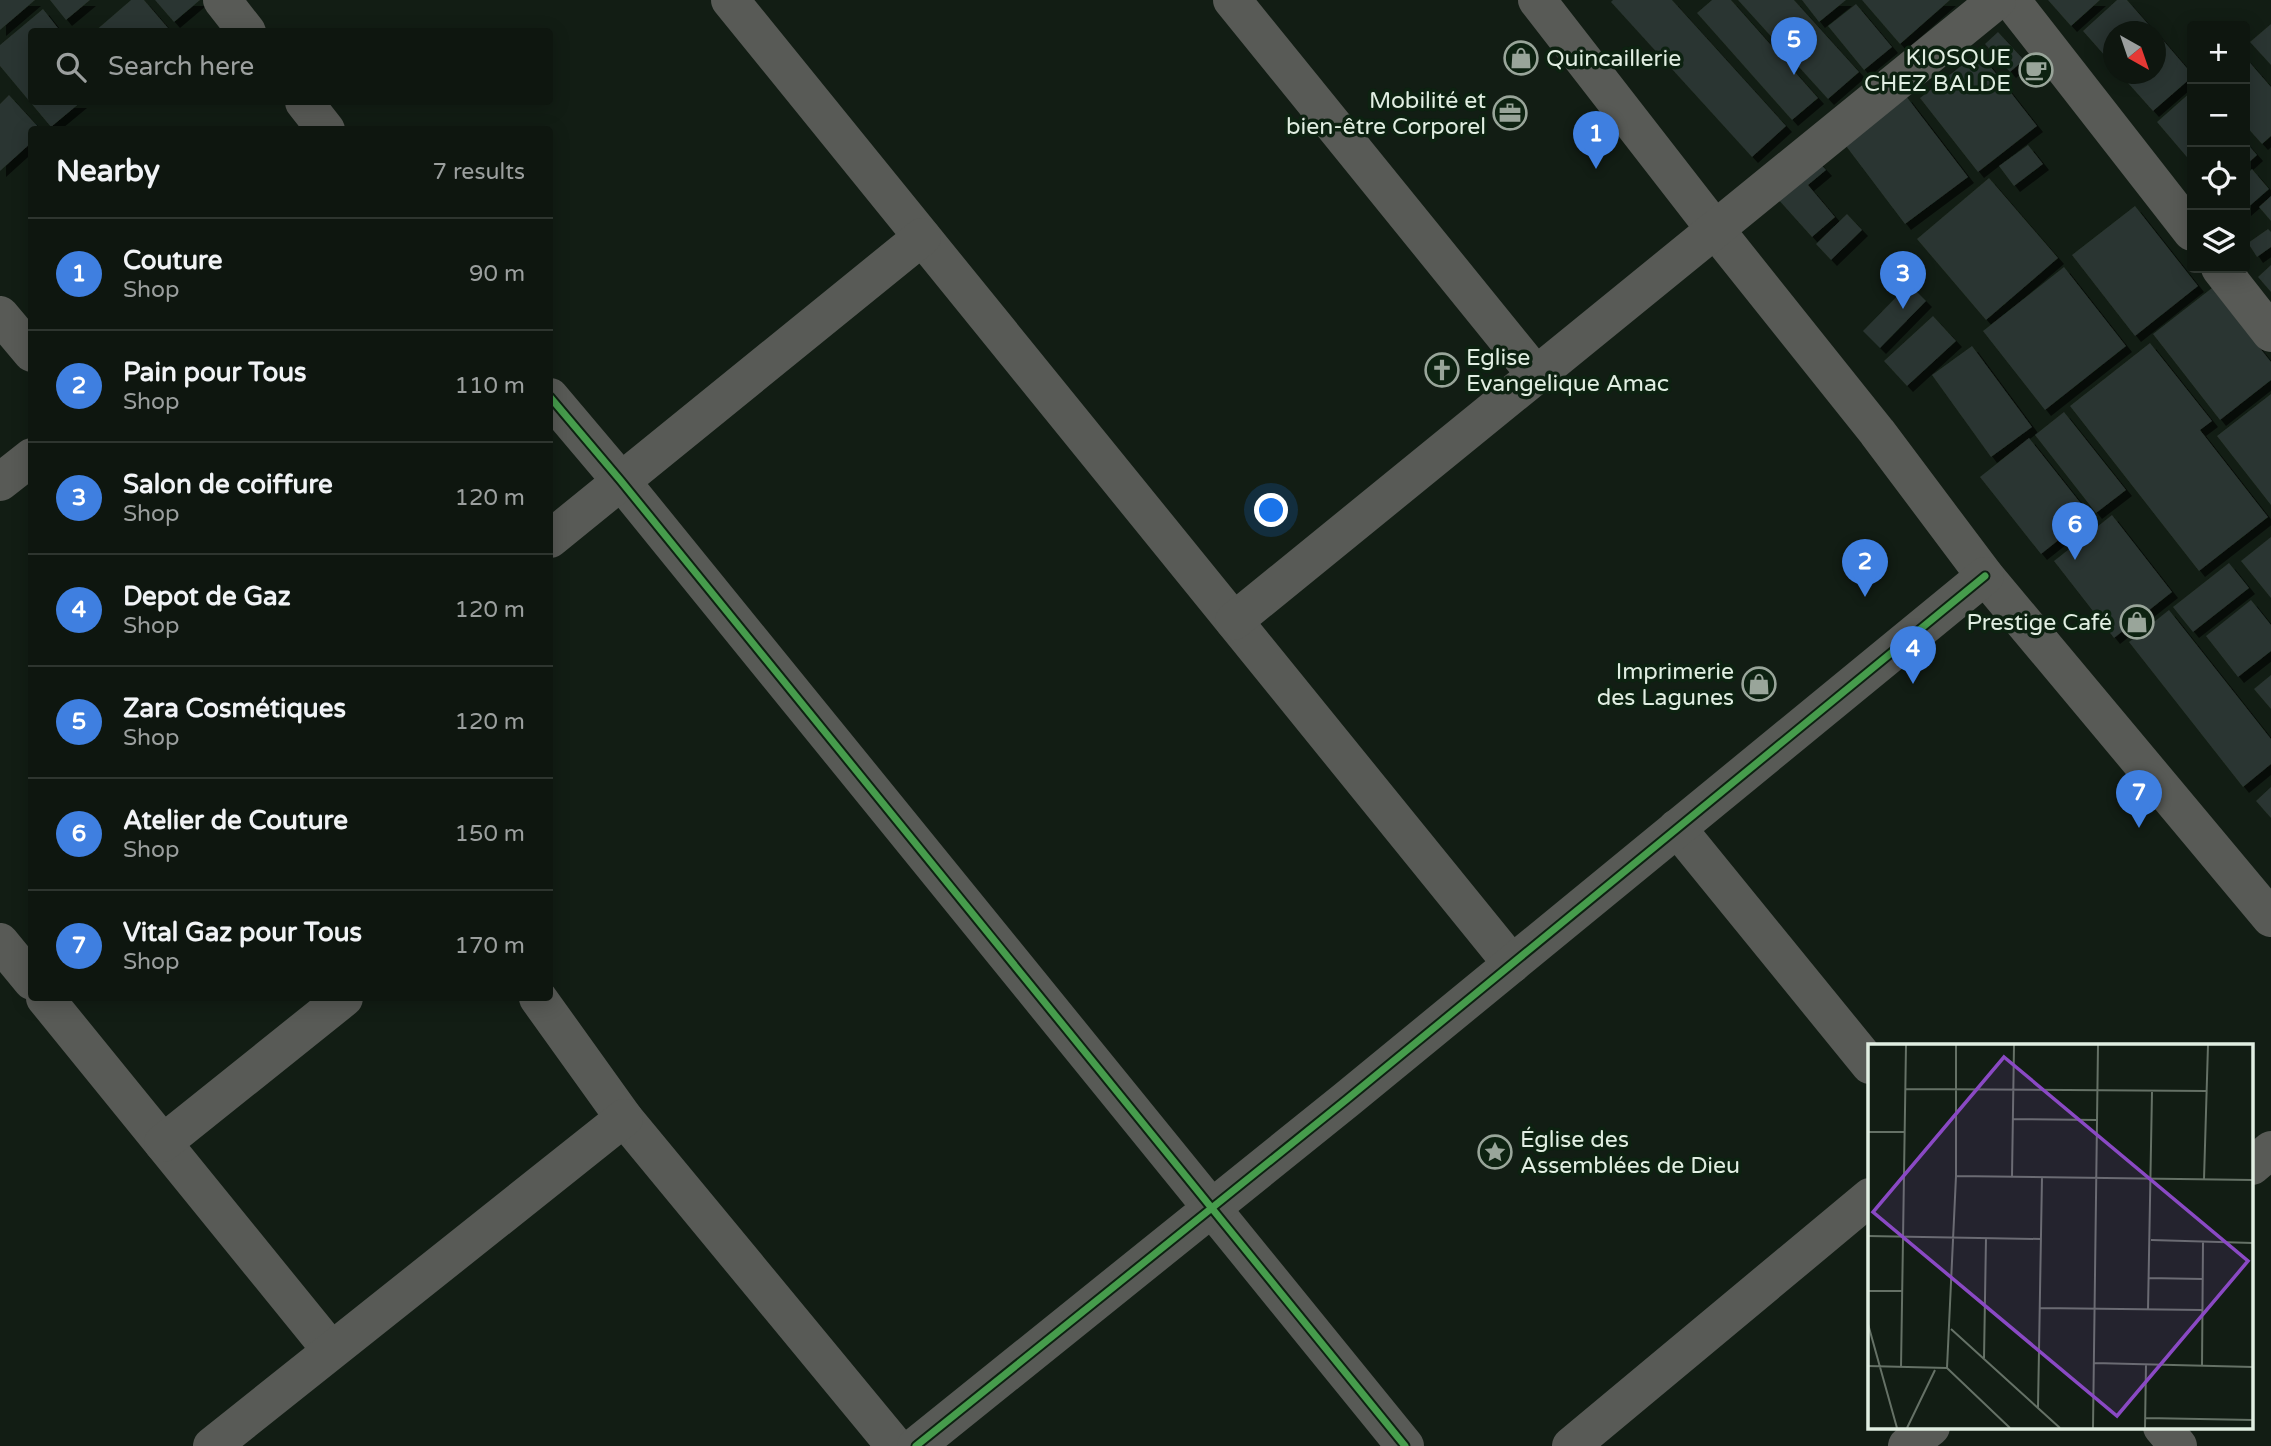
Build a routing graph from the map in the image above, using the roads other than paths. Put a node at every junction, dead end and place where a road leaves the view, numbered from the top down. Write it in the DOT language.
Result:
graph roads {
  1 [pos="222,0"];
  2 [pos="730,0"];
  3 [pos="1232,0"];
  4 [pos="1537,0"];
  5 [pos="1997,0"];
  6 [pos="2011,0"];
  7 [pos="244,28"];
  8 [pos="306,105"];
  9 [pos="323,126"];
  10 [pos="2187,226"];
  11 [pos="1714,228"];
  12 [pos="922,237"];
  13 [pos="2224,273"];
  14 [pos="0,315"];
  15 [pos="2271,333"];
  16 [pos="28,348"];
  17 [pos="1536,375"];
  18 [pos="553,401"];
  19 [pos="28,460"];
  20 [pos="621,481"];
  21 [pos="0,482"];
  22 [pos="553,537"];
  23 [pos="1985,576"];
  24 [pos="1234,621"];
  25 [pos="1677,828"];
  26 [pos="2271,918"];
  27 [pos="1512,964"];
  28 [pos="51,1001"];
  29 [pos="340,1001"];
  30 [pos="540,1001"];
  31 [pos="1868,1063"];
  32 [pos="624,1118"];
  33 [pos="163,1143"];
  34 [pos="2271,1150"];
  35 [pos="2254,1164"];
  36 [pos="1868,1199"];
  37 [pos="1211,1208"];
  38 [pos="331,1350"];
  39 [pos="1930,1428"];
  40 [pos="2163,1428"];
  41 [pos="212,1446"];
  42 [pos="895,1446"];
  43 [pos="916,1446"];
  44 [pos="1405,1446"];
  45 [pos="1571,1446"];
  46 [pos="1907,1446"];
  47 [pos="2178,1446"];
  1 -- 7 [label="street"];
  2 -- 12 [label="street"];
  3 -- 17 [label="street"];
  4 -- 11 [label="street"];
  5 -- 11 [label="street"];
  6 -- 10 [label="street"];
  8 -- 9 [label="street"];
  11 -- 17 [label="street"];
  11 -- 23 [label="street"];
  12 -- 20 [label="street"];
  12 -- 24 [label="street"];
  13 -- 15 [label="street"];
  14 -- 16 [label="street"];
  17 -- 24 [label="street"];
  18 -- 20 [label="street"];
  19 -- 21 [label="street"];
  20 -- 22 [label="street"];
  20 -- 37 [label="street"];
  23 -- 25 [label="street"];
  23 -- 26 [label="street"];
  24 -- 27 [label="street"];
  25 -- 27 [label="street"];
  25 -- 31 [label="street"];
  27 -- 37 [label="street"];
  28 -- 33 [label="street"];
  29 -- 33 [label="street"];
  30 -- 32 [label="street"];
  32 -- 38 [label="street"];
  32 -- 42 [label="street"];
  33 -- 38 [label="street"];
  34 -- 35 [label="street"];
  36 -- 45 [label="street"];
  37 -- 43 [label="street"];
  37 -- 44 [label="street"];
  38 -- 41 [label="street"];
  39 -- 46 [label="street"];
  40 -- 47 [label="street"];
}
